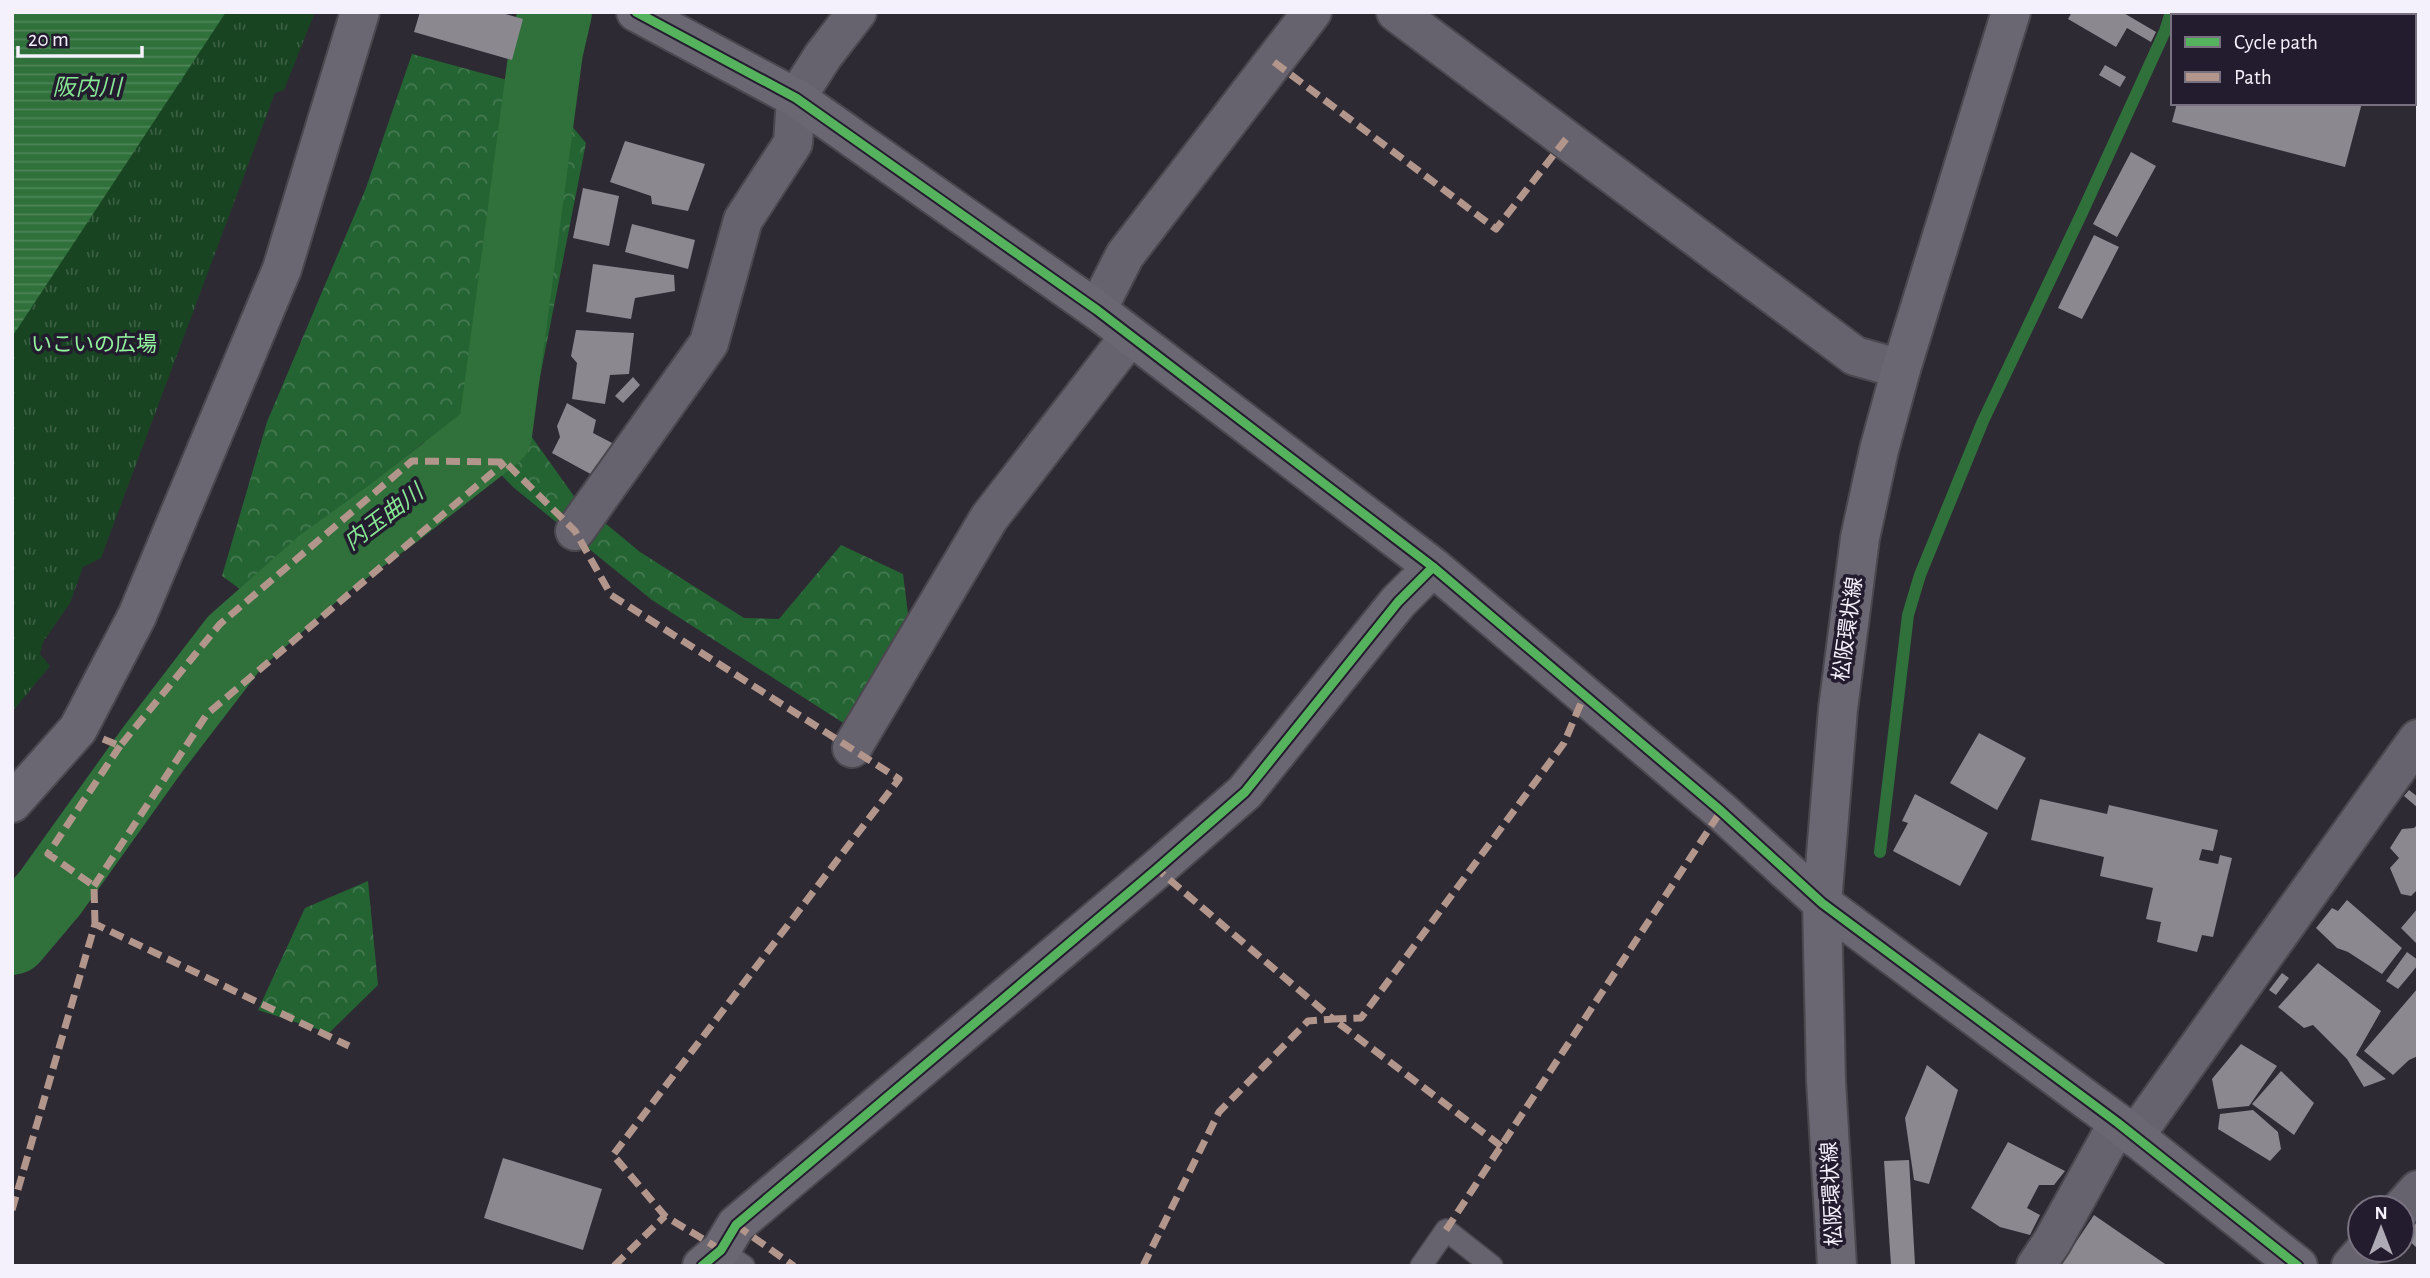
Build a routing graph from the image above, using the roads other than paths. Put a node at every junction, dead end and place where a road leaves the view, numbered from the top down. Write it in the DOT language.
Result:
graph roads {
  1 [pos="360,12"];
  2 [pos="636,12"];
  3 [pos="857,12"];
  4 [pos="1312,12"];
  5 [pos="1396,12"];
  6 [pos="2011,12"];
  7 [pos="796,97"];
  8 [pos="1097,310"];
  9 [pos="1130,336"];
  10 [pos="1901,369"];
  11 [pos="575,531"];
  12 [pos="1433,567"];
  13 [pos="852,748"];
  14 [pos="2412,759"];
  15 [pos="12,803"];
  16 [pos="1822,903"];
  17 [pos="2126,1130"];
  18 [pos="723,1260"];
  19 [pos="1421,1266"];
  20 [pos="1492,1266"];
  21 [pos="1837,1266"];
  22 [pos="2036,1266"];
  23 [pos="2298,1266"];
  1 -- 15 [label="street"];
  2 -- 7 [label="street"];
  3 -- 7 [label="street"];
  4 -- 8 [label="street"];
  5 -- 10 [label="street"];
  6 -- 10 [label="street, 松阪環状線"];
  7 -- 8 [label="street"];
  7 -- 11 [label="street"];
  8 -- 9 [label="street"];
  9 -- 12 [label="street"];
  9 -- 13 [label="street"];
  10 -- 16 [label="street, 松阪環状線"];
  12 -- 16 [label="street"];
  12 -- 18 [label="street"];
  14 -- 17 [label="street"];
  16 -- 17 [label="street"];
  16 -- 21 [label="street, 松阪環状線"];
  17 -- 22 [label="street"];
  17 -- 23 [label="street"];
  19 -- 20 [label="lane"];
}
